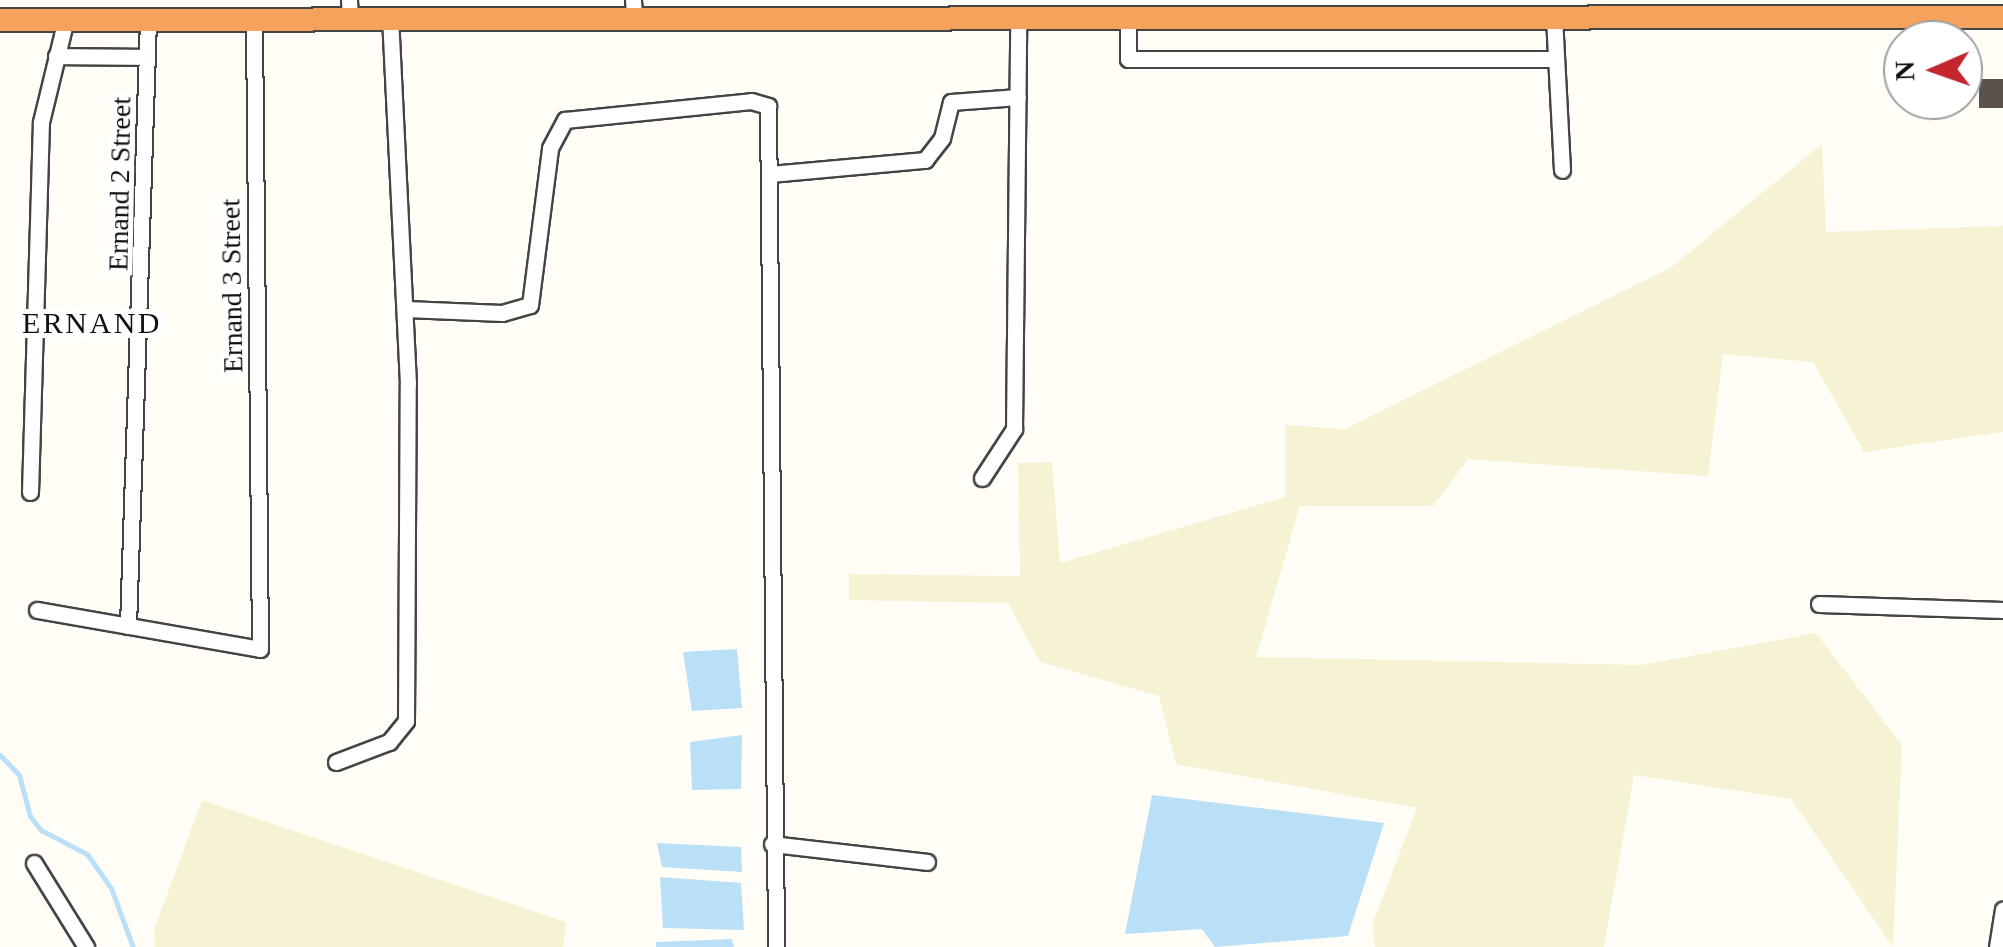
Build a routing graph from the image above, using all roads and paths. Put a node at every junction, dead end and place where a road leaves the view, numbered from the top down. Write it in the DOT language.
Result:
graph roads {
  1 [pos="350,8"];
  2 [pos="633,8"];
  3 [pos="883,8"];
  4 [pos="1687,8"];
  5 [pos="1172,9"];
  6 [pos="1899,9"];
  7 [pos="66,10"];
  8 [pos="148,10"];
  9 [pos="390,16"];
  10 [pos="2003,17"];
  11 [pos="1018,18"];
  12 [pos="1128,18"];
  13 [pos="1554,18"];
  14 [pos="254,19"];
  15 [pos="0,20"];
  16 [pos="56,56"];
  17 [pos="147,57"];
  18 [pos="1555,59"];
  19 [pos="1018,98"];
  20 [pos="1562,170"];
  21 [pos="770,174"];
  22 [pos="406,310"];
  23 [pos="982,478"];
  24 [pos="30,492"];
  25 [pos="1818,604"];
  26 [pos="37,610"];
  27 [pos="2003,610"];
  28 [pos="128,626"];
  29 [pos="336,762"];
  30 [pos="772,844"];
  31 [pos="927,862"];
  32 [pos="34,863"];
  33 [pos="2003,909"];
  34 [pos="86,947"];
  35 [pos="776,947"];
  36 [pos="1997,947"];
  1 -- 9 [label="highway"];
  1 -- 14 [label="highway"];
  2 -- 3 [label="highway"];
  2 -- 9 [label="highway"];
  3 -- 11 [label="highway"];
  4 -- 6 [label="highway"];
  4 -- 13 [label="highway"];
  5 -- 12 [label="highway"];
  5 -- 13 [label="highway"];
  6 -- 10 [label="highway"];
  7 -- 8 [label="highway"];
  7 -- 15 [label="highway"];
  7 -- 16 [label="street"];
  8 -- 14 [label="highway"];
  8 -- 17 [label="street, Ernand 2 Street"];
  9 -- 22 [label="street"];
  11 -- 12 [label="highway"];
  11 -- 19 [label="street"];
  12 -- 18 [label="street"];
  13 -- 18 [label="street"];
  14 -- 28 [label="street, Ernand 3 Street"];
  16 -- 17 [label="street"];
  16 -- 24 [label="street"];
  17 -- 28 [label="street, Ernand 2 Street"];
  18 -- 20 [label="street"];
  19 -- 21 [label="street"];
  19 -- 23 [label="street"];
  21 -- 22 [label="street"];
  21 -- 30 [label="street"];
  22 -- 29 [label="street"];
  25 -- 27 [label="street"];
  26 -- 28 [label="street"];
  30 -- 31 [label="street"];
  30 -- 35 [label="street"];
  32 -- 34 [label="street"];
  33 -- 36 [label="street"];
}
